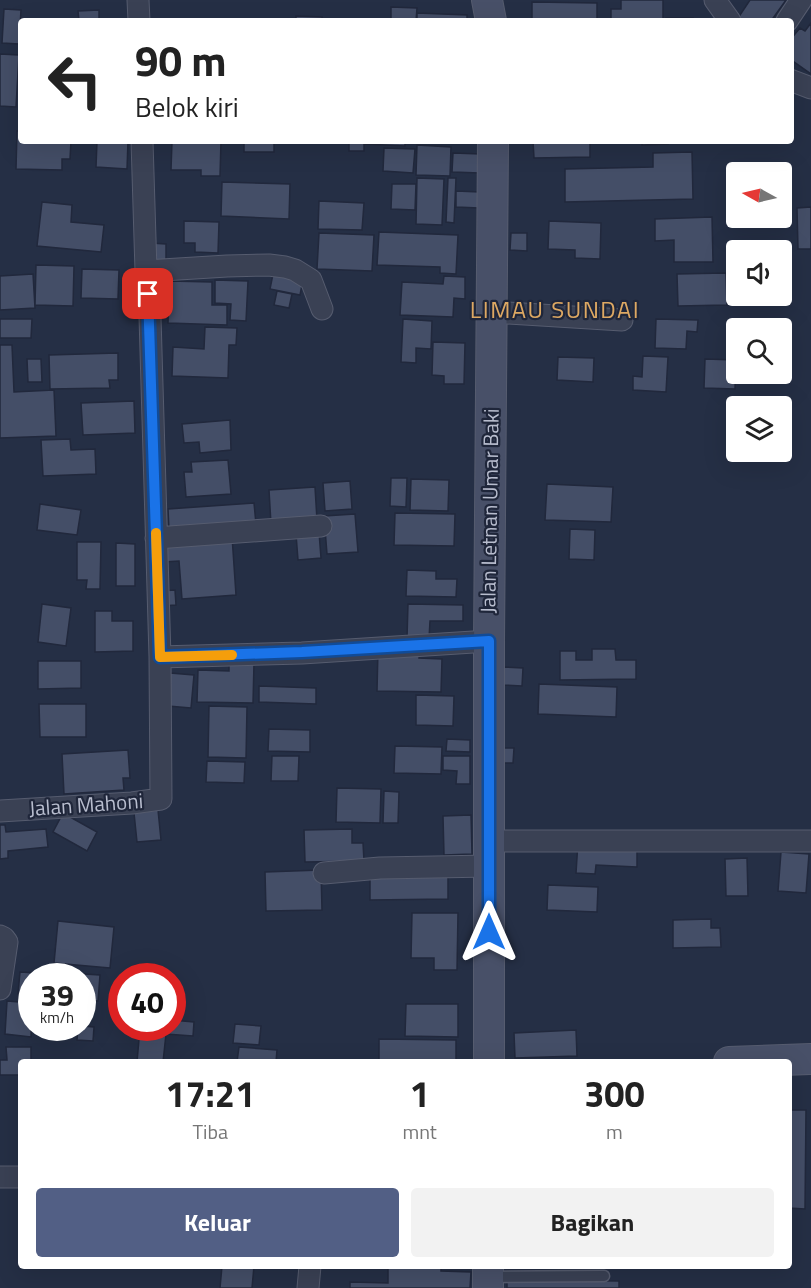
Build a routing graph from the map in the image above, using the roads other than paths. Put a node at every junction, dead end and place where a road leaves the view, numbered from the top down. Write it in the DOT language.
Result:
graph roads {
  1 [pos="138,0"];
  2 [pos="487,0"];
  3 [pos="716,0"];
  4 [pos="801,0"];
  5 [pos="139,18"];
  6 [pos="491,18"];
  7 [pos="728,18"];
  8 [pos="789,18"];
  9 [pos="794,82"];
  10 [pos="811,88"];
  11 [pos="142,144"];
  12 [pos="493,144"];
  13 [pos="146,271"];
  14 [pos="322,309"];
  15 [pos="492,312"];
  16 [pos="622,320"];
  17 [pos="321,526"];
  18 [pos="156,538"];
  19 [pos="489,641"];
  20 [pos="160,657"];
  21 [pos="0,811"];
  22 [pos="811,841"];
  23 [pos="489,854"];
  24 [pos="324,873"];
  25 [pos="0,936"];
  26 [pos="0,989"];
  27 [pos="489,1059"];
  28 [pos="811,1059"];
  29 [pos="792,1060"];
  30 [pos="0,1177"];
  31 [pos="18,1178"];
  32 [pos="310,1269"];
  33 [pos="604,1276"];
  34 [pos="488,1277"];
  35 [pos="308,1288"];
  1 -- 5 [label="street"];
  2 -- 6 [label="street"];
  3 -- 7 [label="street"];
  4 -- 8 [label="street"];
  9 -- 10 [label="street"];
  11 -- 13 [label="street, Jalan Mahoni"];
  12 -- 15 [label="street, Jalan Letnan Umar Baki"];
  13 -- 14 [label="street"];
  13 -- 18 [label="street, Jalan Mahoni"];
  15 -- 16 [label="street"];
  15 -- 19 [label="street, Jalan Letnan Umar Baki"];
  17 -- 18 [label="street"];
  18 -- 20 [label="street, Jalan Mahoni"];
  19 -- 20 [label="street"];
  19 -- 23 [label="street, Jalan Letnan Umar Baki"];
  20 -- 21 [label="street, Jalan Mahoni"];
  22 -- 23 [label="street"];
  23 -- 24 [label="street"];
  23 -- 27 [label="street, Jalan Letnan Umar Baki"];
  25 -- 26 [label="street"];
  28 -- 29 [label="street"];
  30 -- 31 [label="street"];
  32 -- 35 [label="street"];
  33 -- 34 [label="lane"];
}
